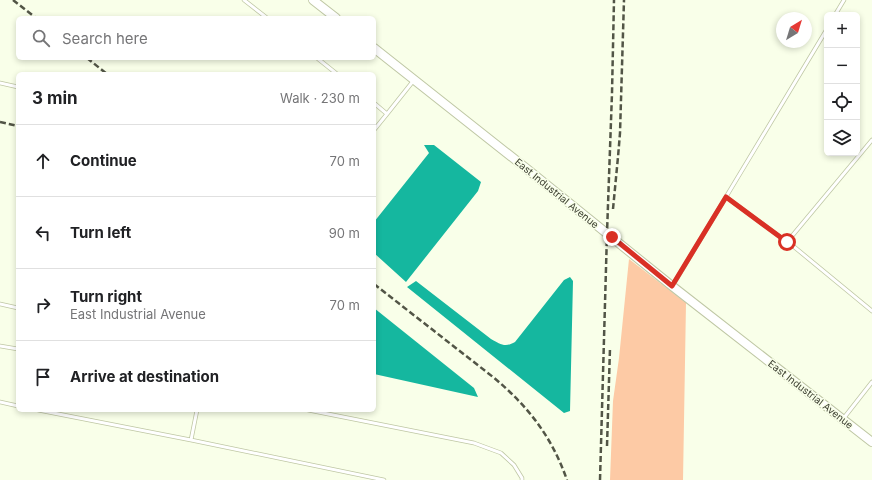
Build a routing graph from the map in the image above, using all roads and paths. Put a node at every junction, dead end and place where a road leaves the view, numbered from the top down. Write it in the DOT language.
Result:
graph roads {
  1 [pos="244,0"];
  2 [pos="313,0"];
  3 [pos="844,0"];
  4 [pos="837,12"];
  5 [pos="264,16"];
  6 [pos="333,16"];
  7 [pos="824,34"];
  8 [pos="376,50"];
  9 [pos="320,60"];
  10 [pos="334,72"];
  11 [pos="414,80"];
  12 [pos="0,83"];
  13 [pos="16,87"];
  14 [pos="376,105"];
  15 [pos="387,114"];
  16 [pos="376,128"];
  17 [pos="872,140"];
  18 [pos="726,197"];
  19 [pos="787,241"];
  20 [pos="672,286"];
  21 [pos="0,304"];
  22 [pos="16,308"];
  23 [pos="872,311"];
  24 [pos="0,346"];
  25 [pos="16,349"];
  26 [pos="872,382"];
  27 [pos="0,402"];
  28 [pos="16,406"];
  29 [pos="48,412"];
  30 [pos="197,412"];
  31 [pos="318,412"];
  32 [pos="843,419"];
  33 [pos="191,440"];
  34 [pos="872,442"];
  35 [pos="384,480"];
  36 [pos="522,480"];
  1 -- 5 [label="lane"];
  2 -- 6 [label="street"];
  3 -- 4 [label="lane"];
  7 -- 18 [label="lane"];
  8 -- 11 [label="street, East Industrial Avenue"];
  9 -- 10 [label="lane"];
  11 -- 15 [label="lane"];
  11 -- 20 [label="street, East Industrial Avenue"];
  12 -- 13 [label="lane"];
  14 -- 15 [label="lane"];
  15 -- 16 [label="lane"];
  17 -- 19 [label="lane"];
  18 -- 19 [label="lane"];
  18 -- 20 [label="lane"];
  19 -- 23 [label="lane"];
  20 -- 32 [label="street, East Industrial Avenue"];
  21 -- 22 [label="lane"];
  24 -- 25 [label="lane"];
  26 -- 32 [label="lane"];
  27 -- 28 [label="lane"];
  29 -- 33 [label="lane"];
  30 -- 33 [label="lane"];
  31 -- 36 [label="lane"];
  32 -- 34 [label="street, East Industrial Avenue"];
  33 -- 35 [label="lane"];
}
